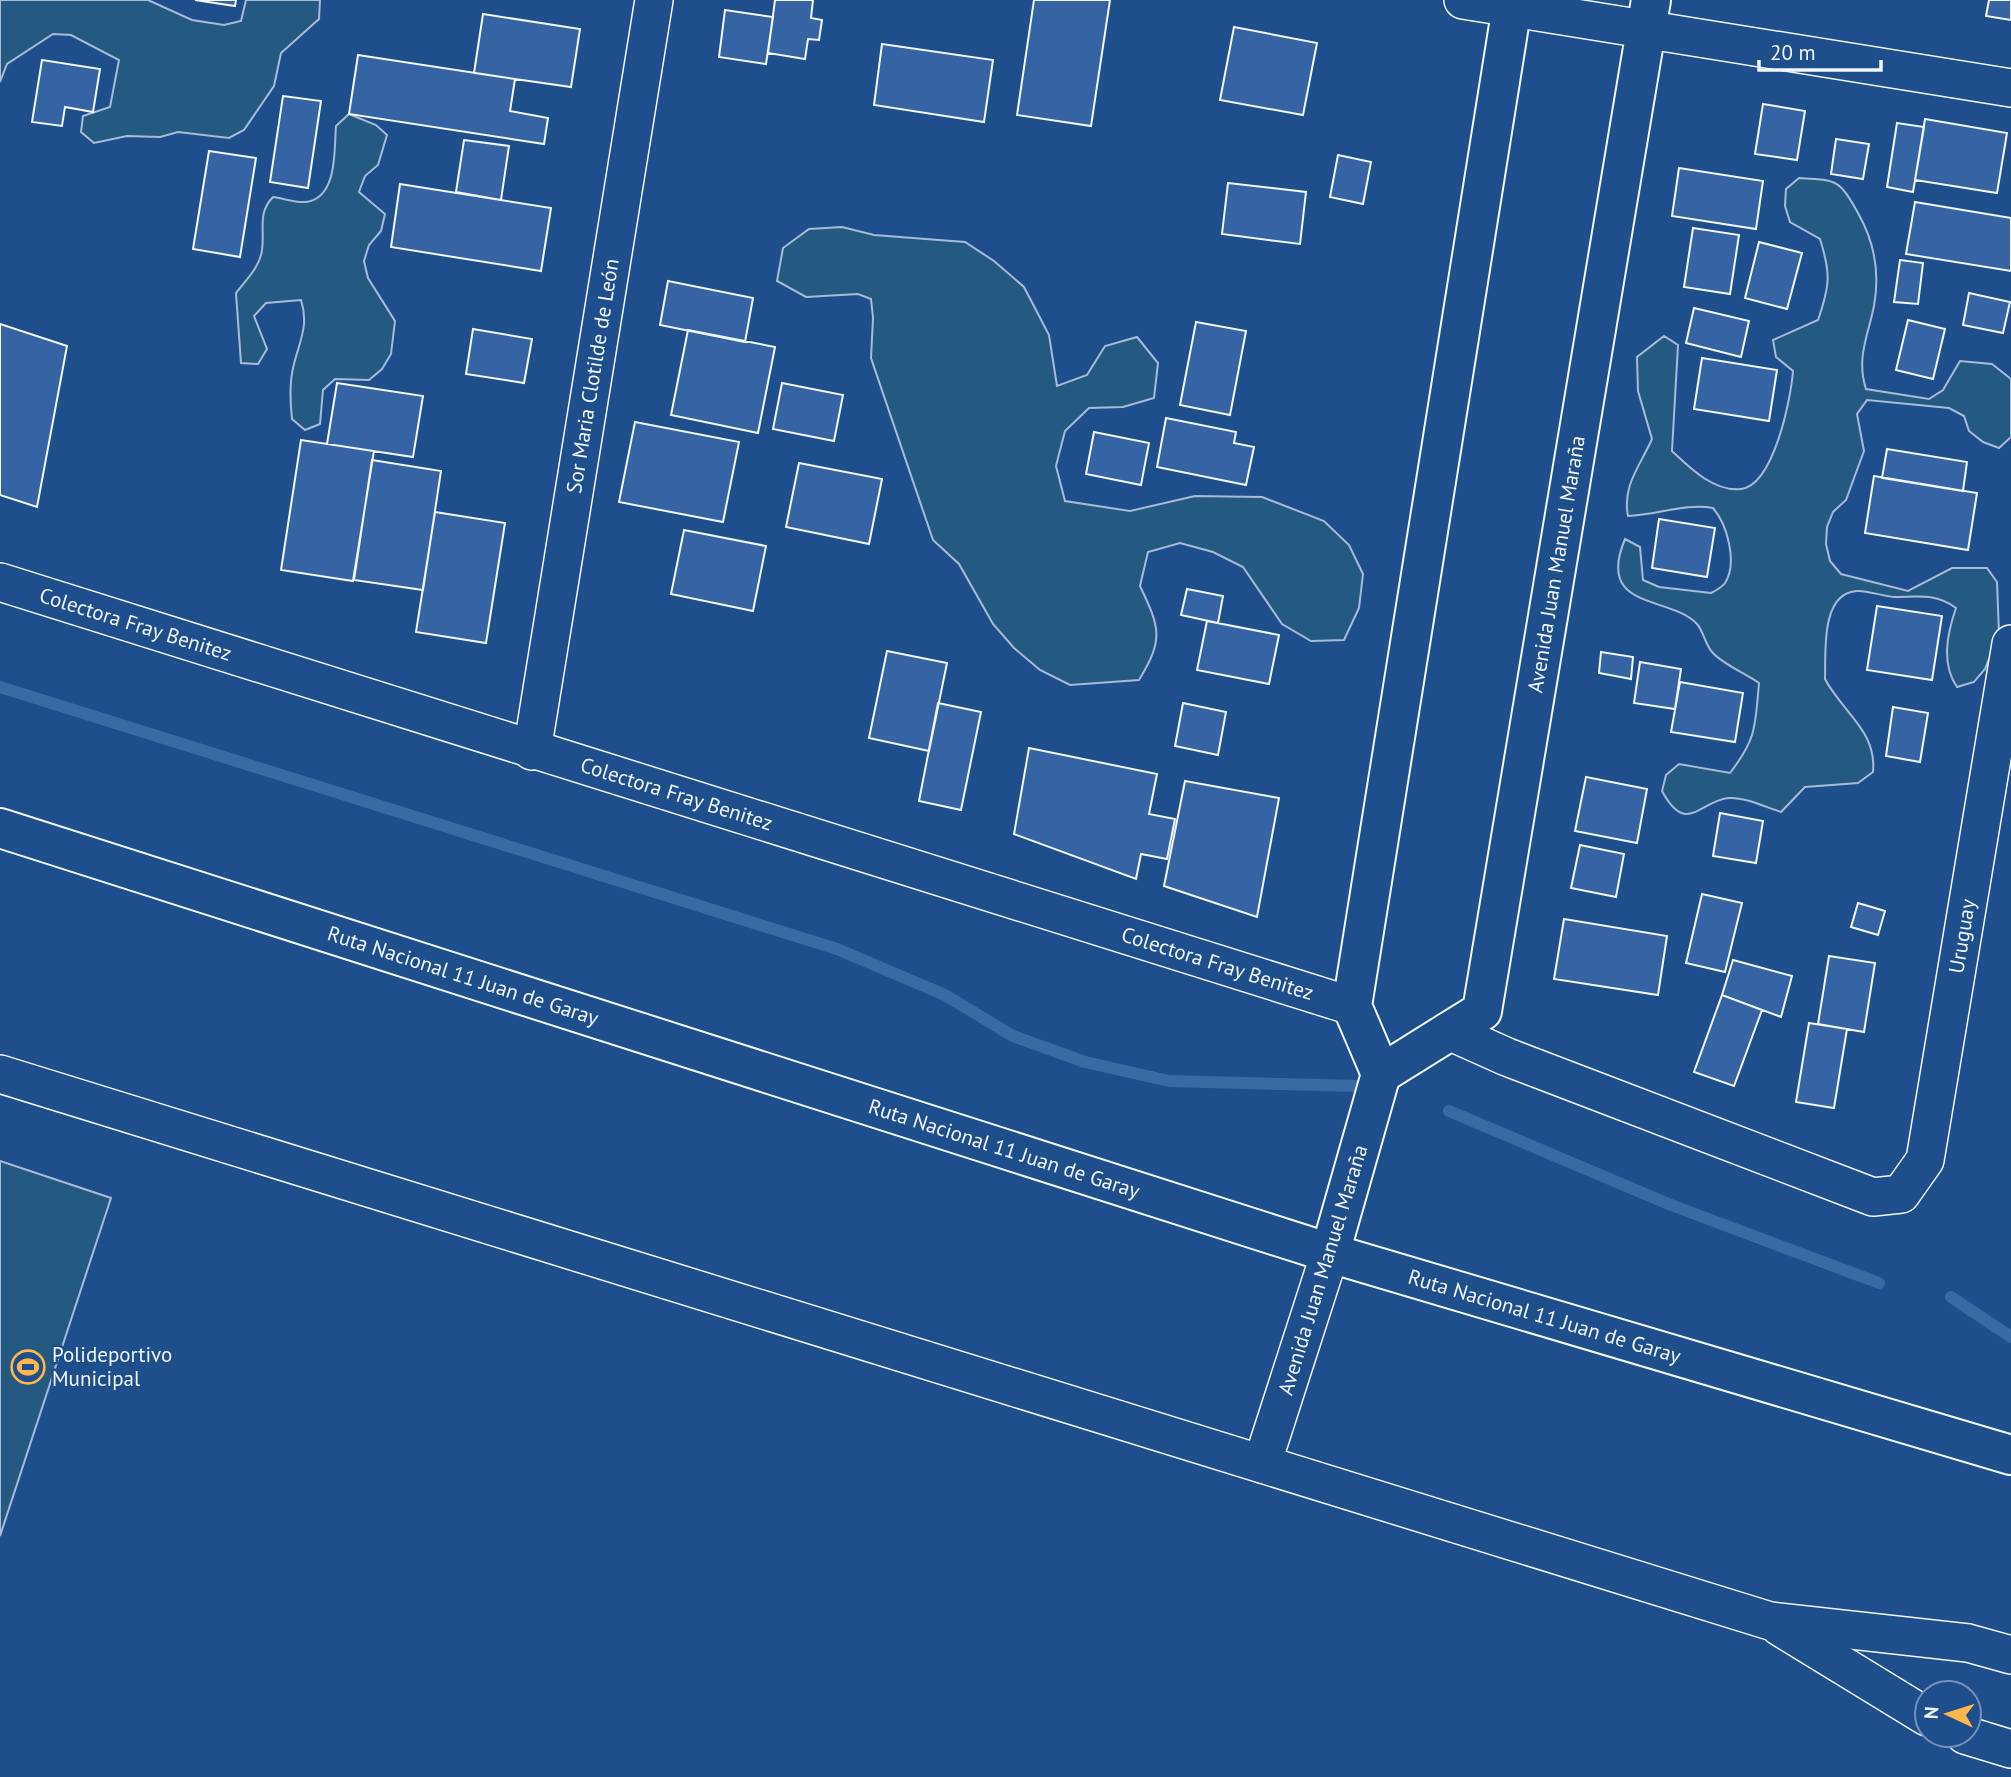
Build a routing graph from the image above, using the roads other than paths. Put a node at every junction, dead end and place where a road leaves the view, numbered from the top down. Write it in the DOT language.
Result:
graph roads {
  1 [pos="654,0"];
  2 [pos="1463,0"];
  3 [pos="1513,4"];
  4 [pos="1649,15"];
  5 [pos="2011,88"];
  6 [pos="0,582"];
  7 [pos="2011,643"];
  8 [pos="532,751"];
  9 [pos="1997,810"];
  10 [pos="0,828"];
  11 [pos="1352,1006"];
  12 [pos="1449,1031"];
  13 [pos="0,1074"];
  14 [pos="1381,1074"];
  15 [pos="1330,1253"];
  16 [pos="2011,1455"];
  17 [pos="1262,1464"];
  18 [pos="1770,1621"];
  19 [pos="2011,1655"];
  20 [pos="1913,1708"];
  21 [pos="1983,1740"];
  22 [pos="2011,1749"];
  1 -- 8 [label="street, Sor Maria Clotilde de León"];
  2 -- 3 [label="street"];
  3 -- 4 [label="street"];
  3 -- 11 [label="main road"];
  4 -- 5 [label="street"];
  4 -- 12 [label="main road, Avenida Juan Manuel Maraña"];
  6 -- 8 [label="street, Colectora Fray Benitez"];
  7 -- 9 [label="street, Uruguay"];
  8 -- 11 [label="street, Colectora Fray Benitez"];
  9 -- 12 [label="street, Uruguay"];
  10 -- 15 [label="main road, Ruta Nacional 11 Juan de Garay"];
  11 -- 14 [label="main road"];
  12 -- 14 [label="main road, Avenida Juan Manuel Maraña"];
  13 -- 17 [label="street"];
  14 -- 15 [label="main road, Avenida Juan Manuel Maraña"];
  15 -- 16 [label="main road, Ruta Nacional 11 Juan de Garay"];
  15 -- 17 [label="street, Avenida Juan Manuel Maraña"];
  17 -- 18 [label="street"];
  18 -- 19 [label="street"];
  18 -- 20 [label="street"];
  21 -- 22 [label="street"];
}
